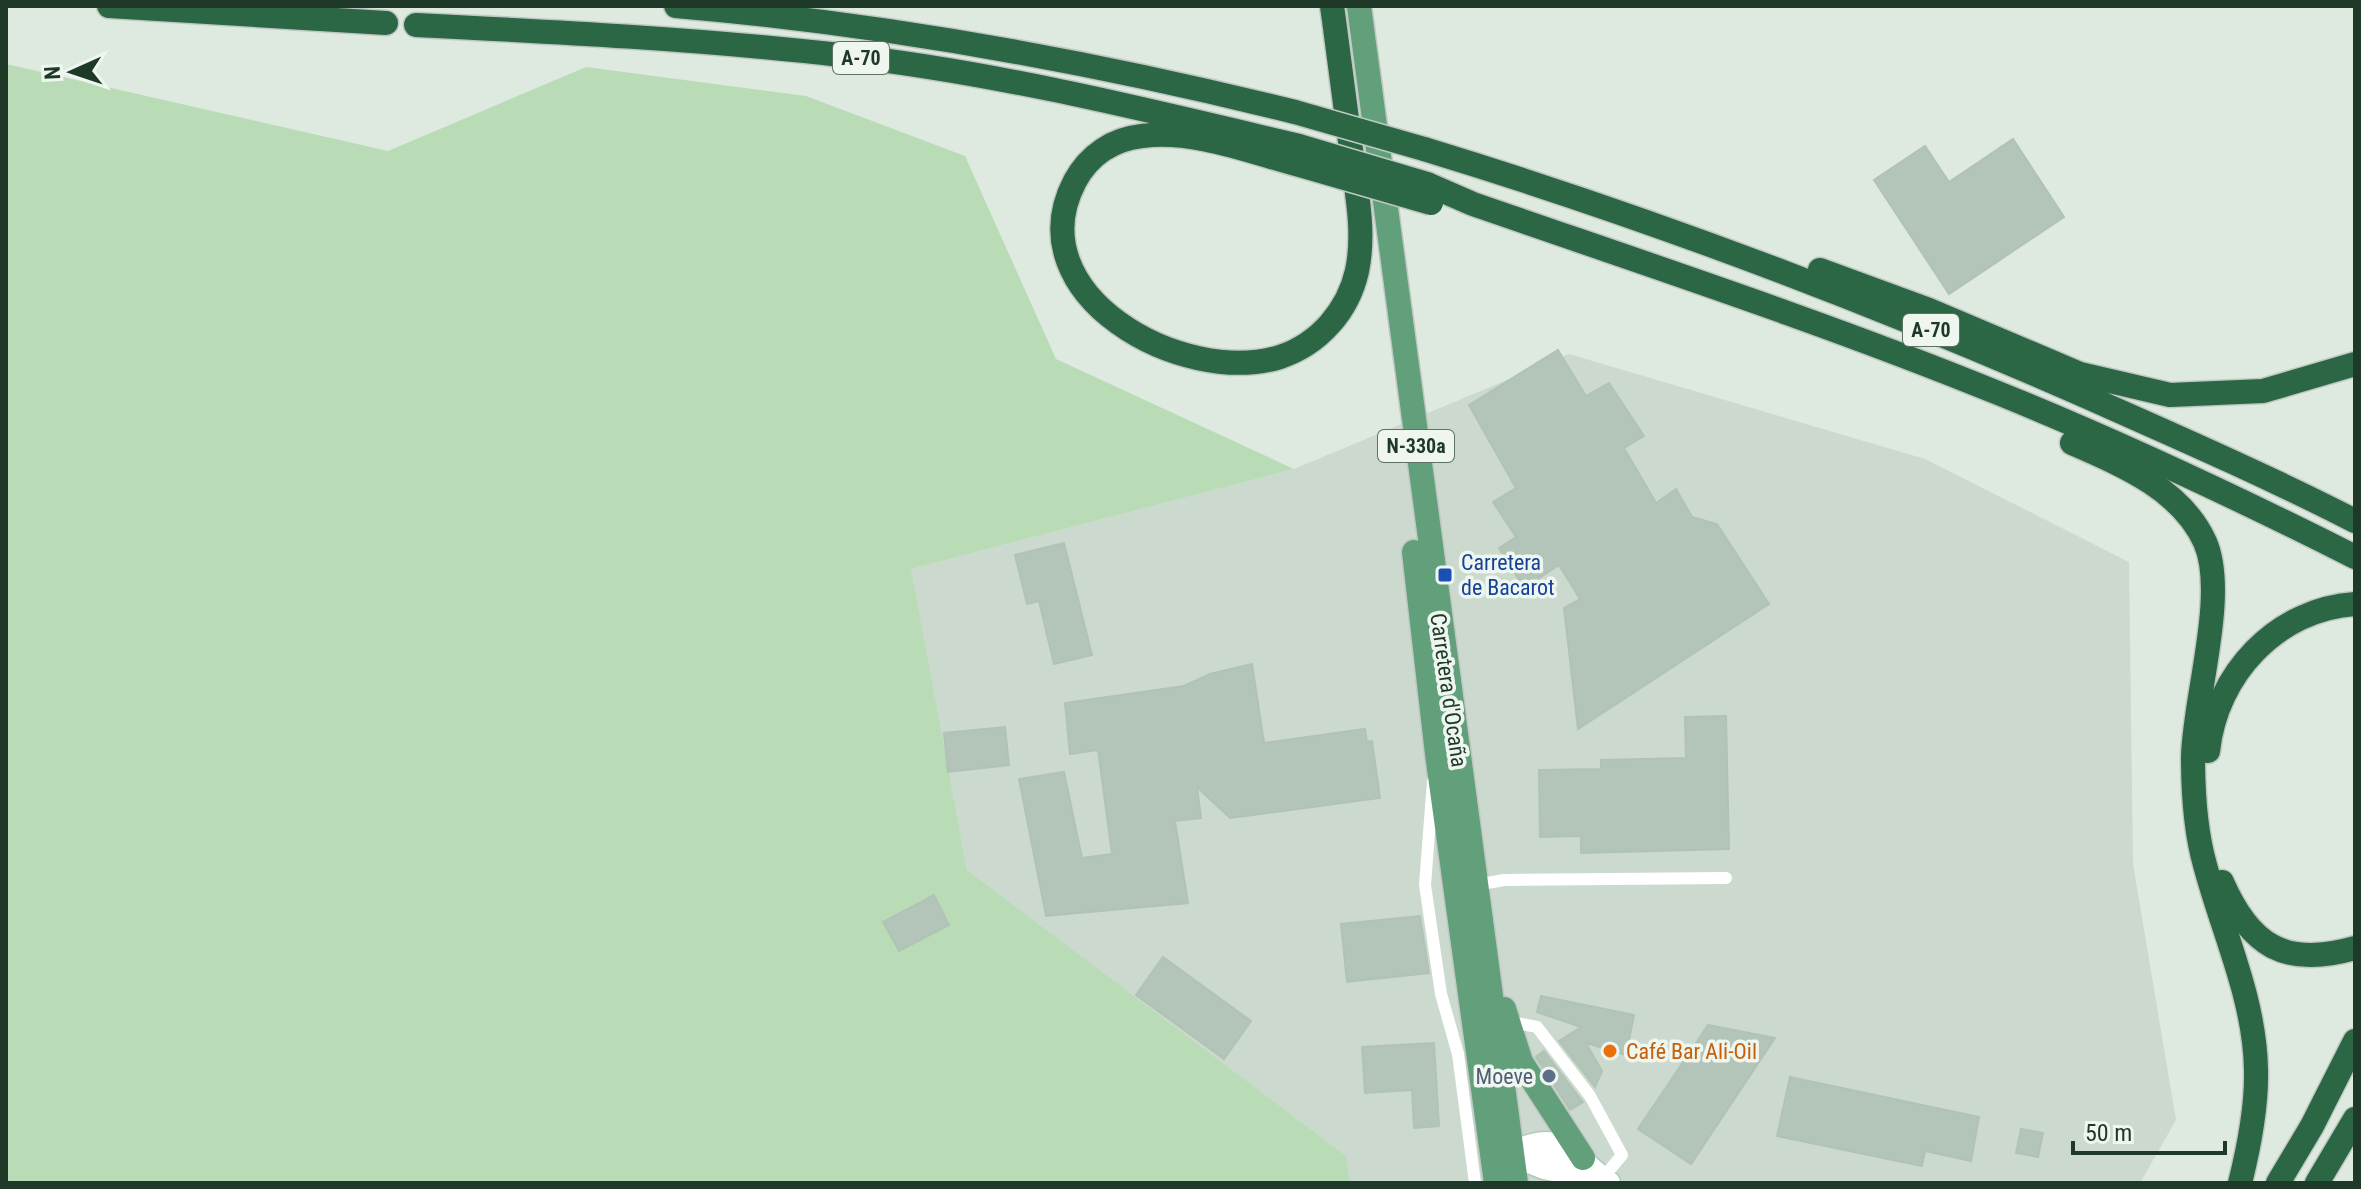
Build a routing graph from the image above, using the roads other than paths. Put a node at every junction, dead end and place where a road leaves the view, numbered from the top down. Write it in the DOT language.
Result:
graph roads {
  1 [pos="109,6"];
  2 [pos="676,6"];
  3 [pos="1332,6"];
  4 [pos="1342,6"];
  5 [pos="1359,6"];
  6 [pos="386,23"];
  7 [pos="416,25"];
  8 [pos="1301,156"];
  9 [pos="1494,170"];
  10 [pos="2355,364"];
  11 [pos="1936,371"];
  12 [pos="2355,521"];
  13 [pos="2355,557"];
  14 [pos="2355,604"];
  15 [pos="1437,754"];
  16 [pos="1443,791"];
  17 [pos="1726,878"];
  18 [pos="1476,885"];
  19 [pos="2355,948"];
  20 [pos="1507,1021"];
  21 [pos="2355,1041"];
  22 [pos="2355,1119"];
  23 [pos="1512,1154"];
  24 [pos="1583,1158"];
  25 [pos="1603,1182"];
  26 [pos="1475,1183"];
  27 [pos="1496,1183"];
  28 [pos="1506,1183"];
  29 [pos="1516,1183"];
  30 [pos="2240,1183"];
  31 [pos="2278,1183"];
  32 [pos="2317,1183"];
  1 -- 6 [label="highway"];
  2 -- 9 [label="highway, A-70, bridge"];
  3 -- 8 [label="highway"];
  4 -- 15 [label="main road, Carretera d'Ocaña / N-330a"];
  5 -- 18 [label="main road, Carretera d'Ocaña / N-330a"];
  7 -- 8 [label="highway, A-70"];
  8 -- 11 [label="highway, A-70, bridge"];
  9 -- 10 [label="highway"];
  9 -- 12 [label="highway, A-70"];
  11 -- 13 [label="highway, A-70"];
  11 -- 30 [label="highway"];
  14 -- 19 [label="highway"];
  15 -- 16 [label="main road, Carretera d'Ocaña / N-330a"];
  15 -- 26 [label="lane"];
  16 -- 23 [label="main road"];
  16 -- 27 [label="main road, Carretera d'Ocaña / N-330a"];
  17 -- 18 [label="lane"];
  18 -- 20 [label="main road"];
  18 -- 23 [label="main road, Carretera d'Ocaña / N-330a"];
  20 -- 24 [label="main road"];
  20 -- 25 [label="lane"];
  21 -- 31 [label="highway"];
  22 -- 32 [label="highway"];
  23 -- 24 [label="street"];
  23 -- 25 [label="street"];
  23 -- 28 [label="main road"];
  23 -- 29 [label="main road, Carretera d'Ocaña / N-330a"];
  24 -- 25 [label="street"];
}
